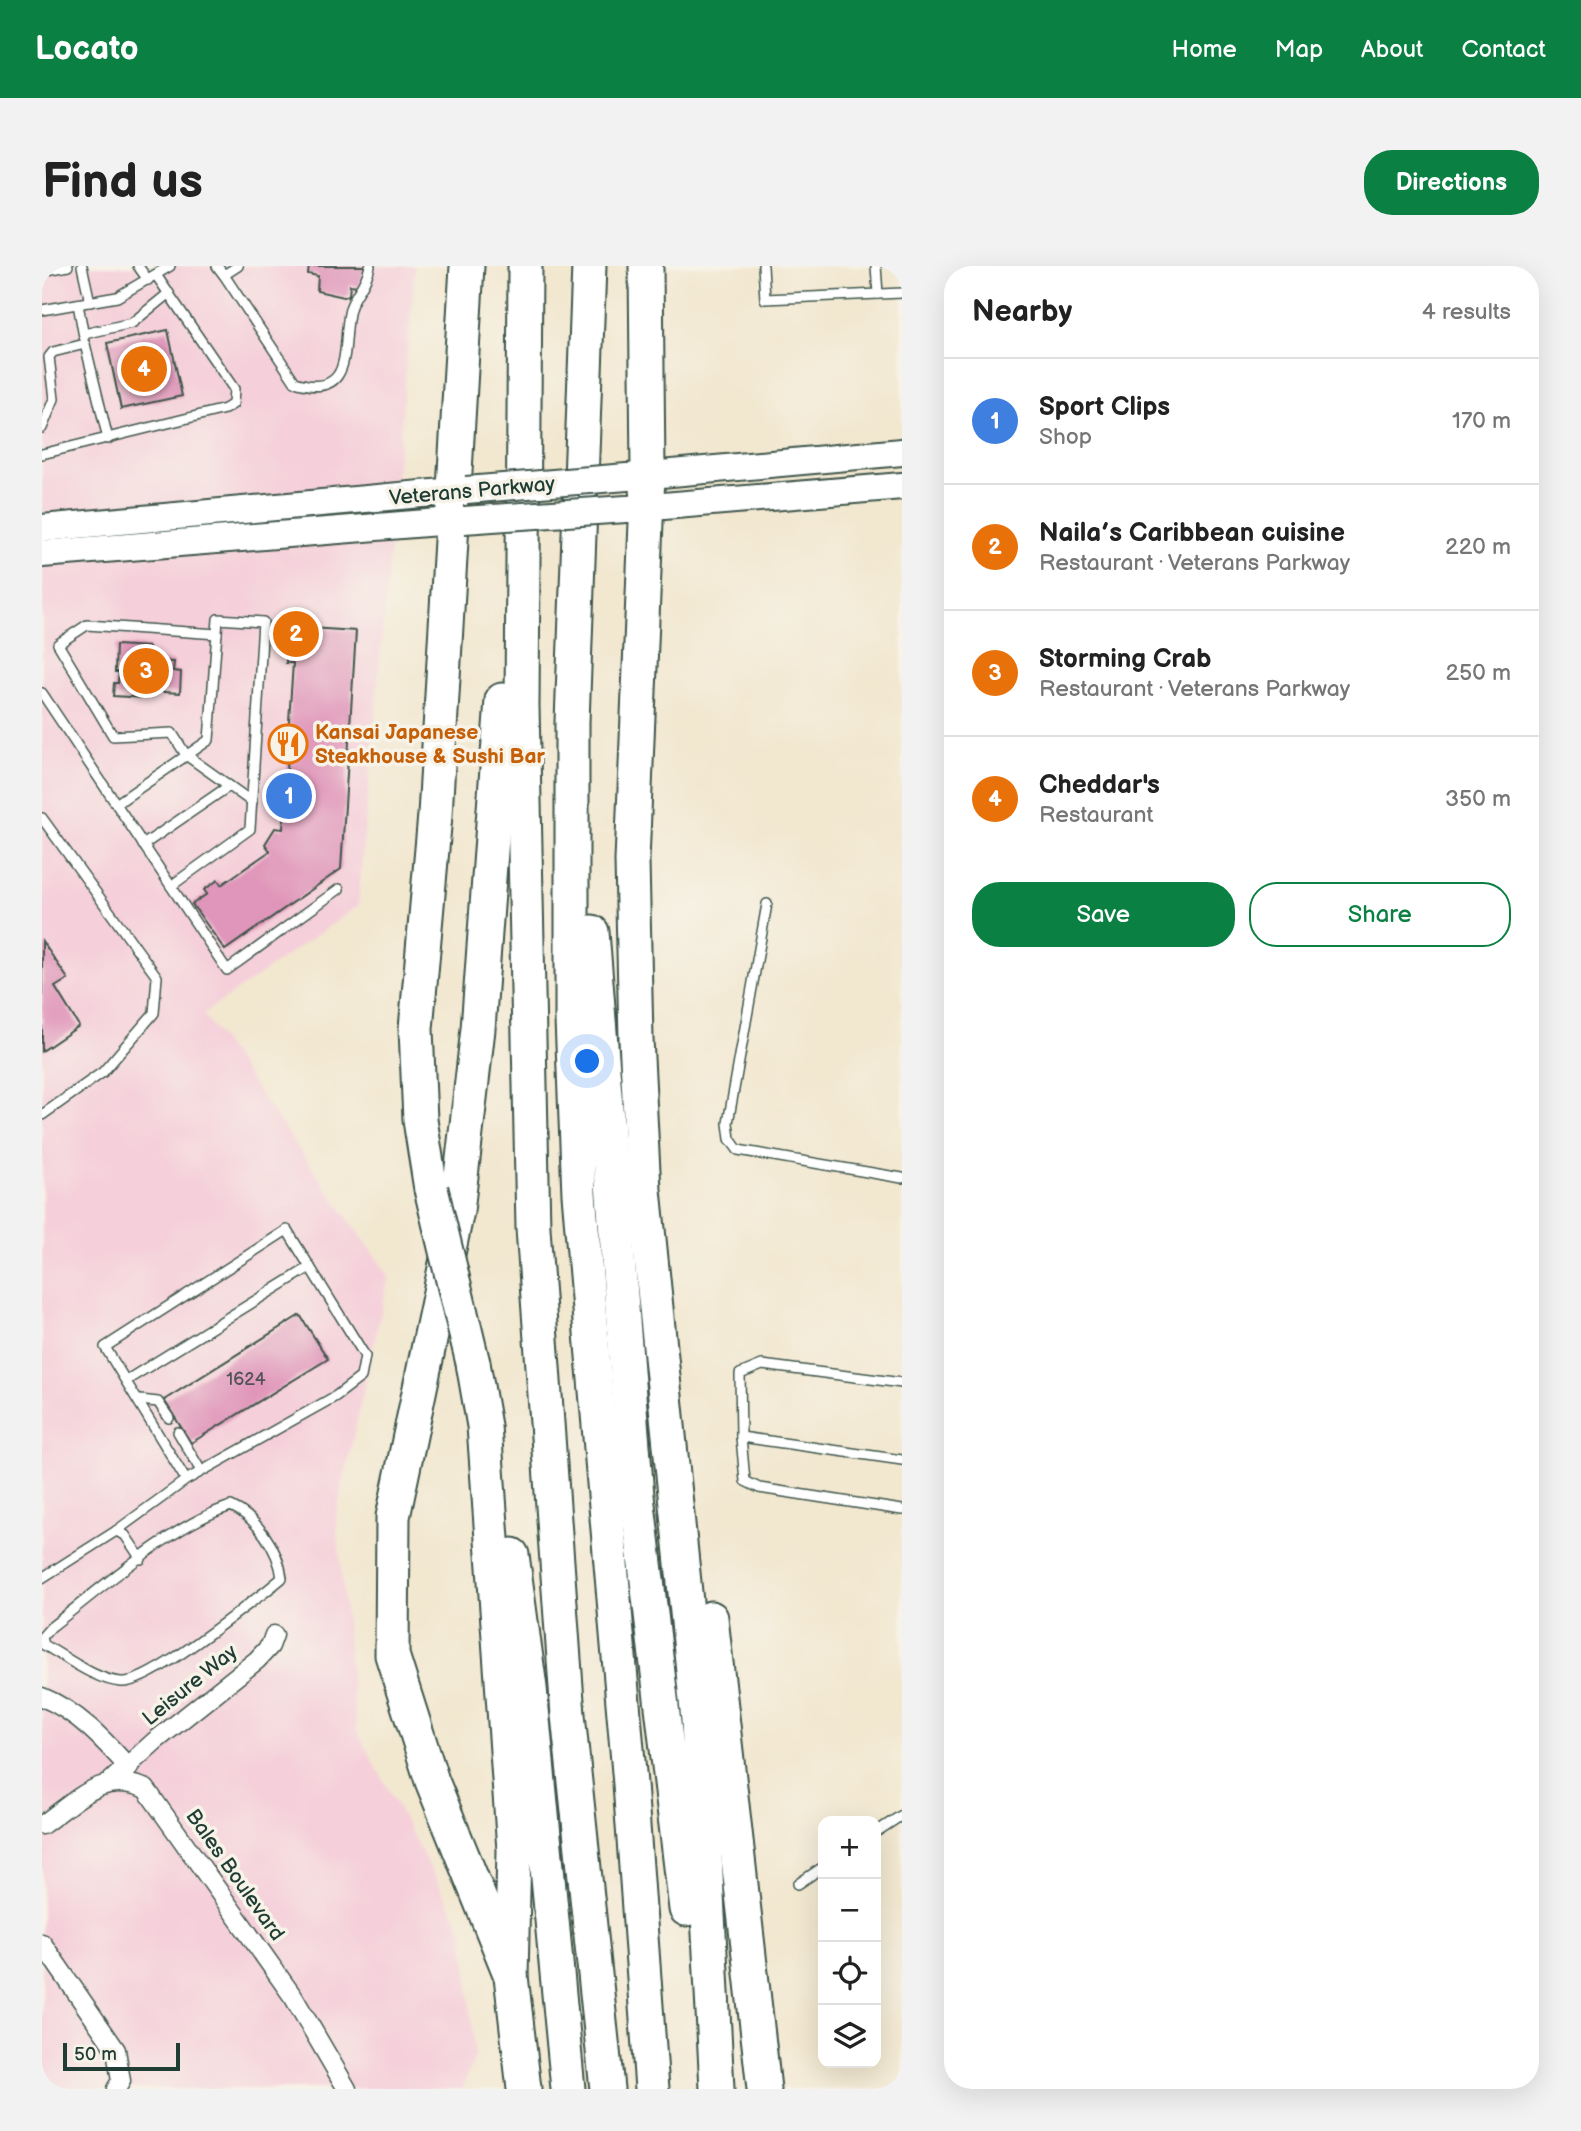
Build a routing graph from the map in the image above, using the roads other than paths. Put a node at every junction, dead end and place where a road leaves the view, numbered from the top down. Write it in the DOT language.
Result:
graph roads {
  1 [pos="68,266"];
  2 [pos="82,266"];
  3 [pos="138,266"];
  4 [pos="170,266"];
  5 [pos="217,266"];
  6 [pos="238,266"];
  7 [pos="370,266"];
  8 [pos="467,266"];
  9 [pos="525,266"];
  10 [pos="589,266"];
  11 [pos="646,266"];
  12 [pos="764,266"];
  13 [pos="876,266"];
  14 [pos="42,271"];
  15 [pos="223,275"];
  16 [pos="152,277"];
  17 [pos="169,293"];
  18 [pos="902,293"];
  19 [pos="878,294"];
  20 [pos="90,302"];
  21 [pos="78,304"];
  22 [pos="42,310"];
  23 [pos="84,339"];
  24 [pos="42,428"];
  25 [pos="108,439"];
  26 [pos="521,443"];
  27 [pos="902,452"];
  28 [pos="42,454"];
  29 [pos="902,486"];
  30 [pos="637,492"];
  31 [pos="458,506"];
  32 [pos="43,548"];
  33 [pos="216,634"];
  34 [pos="574,636"];
  35 [pos="42,693"];
  36 [pos="186,755"];
  37 [pos="229,786"];
  38 [pos="252,802"];
  39 [pos="116,804"];
  40 [pos="42,818"];
  41 [pos="143,845"];
  42 [pos="171,886"];
  43 [pos="339,889"];
  44 [pos="767,904"];
  45 [pos="42,1115"];
  46 [pos="902,1178"];
  47 [pos="644,1190"];
  48 [pos="310,1266"];
  49 [pos="127,1380"];
  50 [pos="902,1383"];
  51 [pos="140,1400"];
  52 [pos="169,1418"];
  53 [pos="484,1426"];
  54 [pos="178,1432"];
  55 [pos="741,1437"];
  56 [pos="902,1460"];
  57 [pos="201,1471"];
  58 [pos="186,1480"];
  59 [pos="902,1510"];
  60 [pos="116,1531"];
  61 [pos="141,1559"];
  62 [pos="42,1578"];
  63 [pos="274,1635"];
  64 [pos="42,1697"];
  65 [pos="129,1768"];
  66 [pos="111,1781"];
  67 [pos="902,1815"];
  68 [pos="42,1825"];
  69 [pos="881,1829"];
  70 [pos="818,1870"];
  71 [pos="798,1884"];
  72 [pos="42,1943"];
  73 [pos="511,1976"];
  74 [pos="118,2088"];
  75 [pos="347,2089"];
  76 [pos="524,2089"];
  77 [pos="568,2089"];
  78 [pos="607,2089"];
  79 [pos="652,2089"];
  80 [pos="708,2089"];
  81 [pos="717,2089"];
  82 [pos="764,2089"];
  1 -- 14 [label="lane"];
  2 -- 20 [label="lane"];
  3 -- 16 [label="lane"];
  4 -- 16 [label="lane"];
  5 -- 15 [label="lane"];
  6 -- 15 [label="lane"];
  7 -- 15 [label="lane"];
  8 -- 31 [label="highway"];
  9 -- 26 [label="highway"];
  10 -- 34 [label="highway"];
  11 -- 30 [label="highway"];
  12 -- 19 [label="lane"];
  13 -- 19 [label="lane"];
  16 -- 17 [label="lane"];
  16 -- 20 [label="lane"];
  17 -- 23 [label="lane"];
  17 -- 25 [label="lane"];
  18 -- 19 [label="lane"];
  20 -- 21 [label="lane"];
  21 -- 22 [label="lane"];
  21 -- 23 [label="lane"];
  23 -- 24 [label="lane"];
  23 -- 25 [label="lane"];
  25 -- 28 [label="lane"];
  26 -- 73 [label="highway"];
  26 -- 78 [label="highway"];
  27 -- 30 [label="main road, Veterans Parkway"];
  29 -- 30 [label="main road, Veterans Parkway"];
  30 -- 31 [label="main road, Veterans Parkway, bridge"];
  30 -- 47 [label="highway"];
  31 -- 32 [label="main road, Veterans Parkway"];
  31 -- 53 [label="highway, bridge"];
  33 -- 36 [label="lane"];
  33 -- 36 [label="lane"];
  33 -- 38 [label="lane"];
  34 -- 79 [label="highway"];
  34 -- 80 [label="highway"];
  35 -- 39 [label="lane"];
  36 -- 37 [label="lane"];
  36 -- 39 [label="lane"];
  37 -- 38 [label="lane"];
  37 -- 41 [label="lane"];
  38 -- 42 [label="lane"];
  39 -- 41 [label="lane"];
  40 -- 45 [label="lane"];
  41 -- 42 [label="lane"];
  42 -- 43 [label="lane"];
  44 -- 46 [label="lane"];
  47 -- 81 [label="highway"];
  47 -- 82 [label="highway"];
  48 -- 49 [label="lane"];
  48 -- 49 [label="lane"];
  48 -- 57 [label="lane"];
  49 -- 51 [label="lane"];
  50 -- 55 [label="lane"];
  51 -- 52 [label="lane"];
  51 -- 58 [label="lane"];
  53 -- 73 [label="highway"];
  53 -- 77 [label="highway"];
  54 -- 57 [label="lane"];
  55 -- 56 [label="lane"];
  55 -- 59 [label="lane"];
  57 -- 58 [label="lane"];
  58 -- 60 [label="lane"];
  60 -- 61 [label="lane"];
  60 -- 62 [label="lane"];
  61 -- 61 [label="lane"];
  63 -- 65 [label="street, Leisure Way"];
  64 -- 65 [label="street"];
  65 -- 66 [label="street, Leisure Way"];
  66 -- 68 [label="street"];
  66 -- 75 [label="street, Bales Boulevard"];
  67 -- 69 [label="lane"];
  70 -- 71 [label="lane"];
  72 -- 74 [label="street"];
  73 -- 76 [label="highway"];
}
